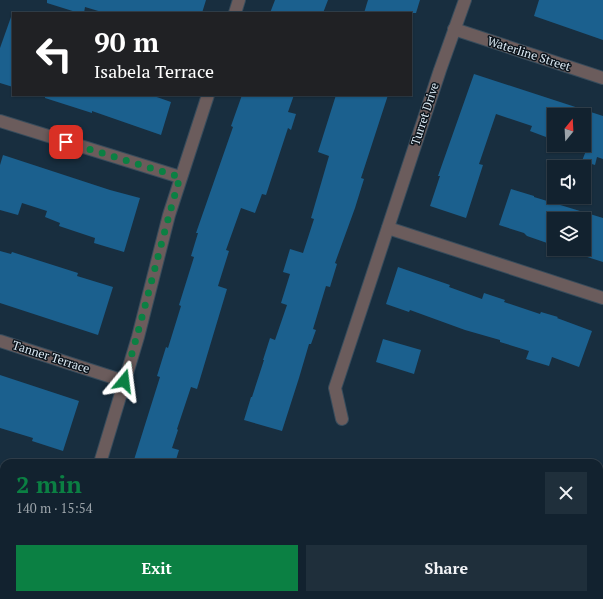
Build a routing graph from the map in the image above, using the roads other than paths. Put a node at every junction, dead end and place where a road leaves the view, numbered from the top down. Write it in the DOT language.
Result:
graph roads {
  1 [pos="239,0"];
  2 [pos="465,0"];
  3 [pos="235,12"];
  4 [pos="454,29"];
  5 [pos="603,78"];
  6 [pos="208,96"];
  7 [pos="0,121"];
  8 [pos="180,177"];
  9 [pos="388,228"];
  10 [pos="603,298"];
  11 [pos="0,341"];
  12 [pos="124,381"];
  13 [pos="342,419"];
  14 [pos="101,459"];
  1 -- 3 [label="street"];
  2 -- 4 [label="street, Turret Drive"];
  4 -- 5 [label="street, Waterline Street"];
  4 -- 9 [label="street, Turret Drive"];
  6 -- 8 [label="street"];
  7 -- 8 [label="street"];
  8 -- 12 [label="street"];
  9 -- 10 [label="street"];
  9 -- 13 [label="street, Turret Drive"];
  11 -- 12 [label="street, Tanner Terrace"];
  12 -- 14 [label="street"];
}
